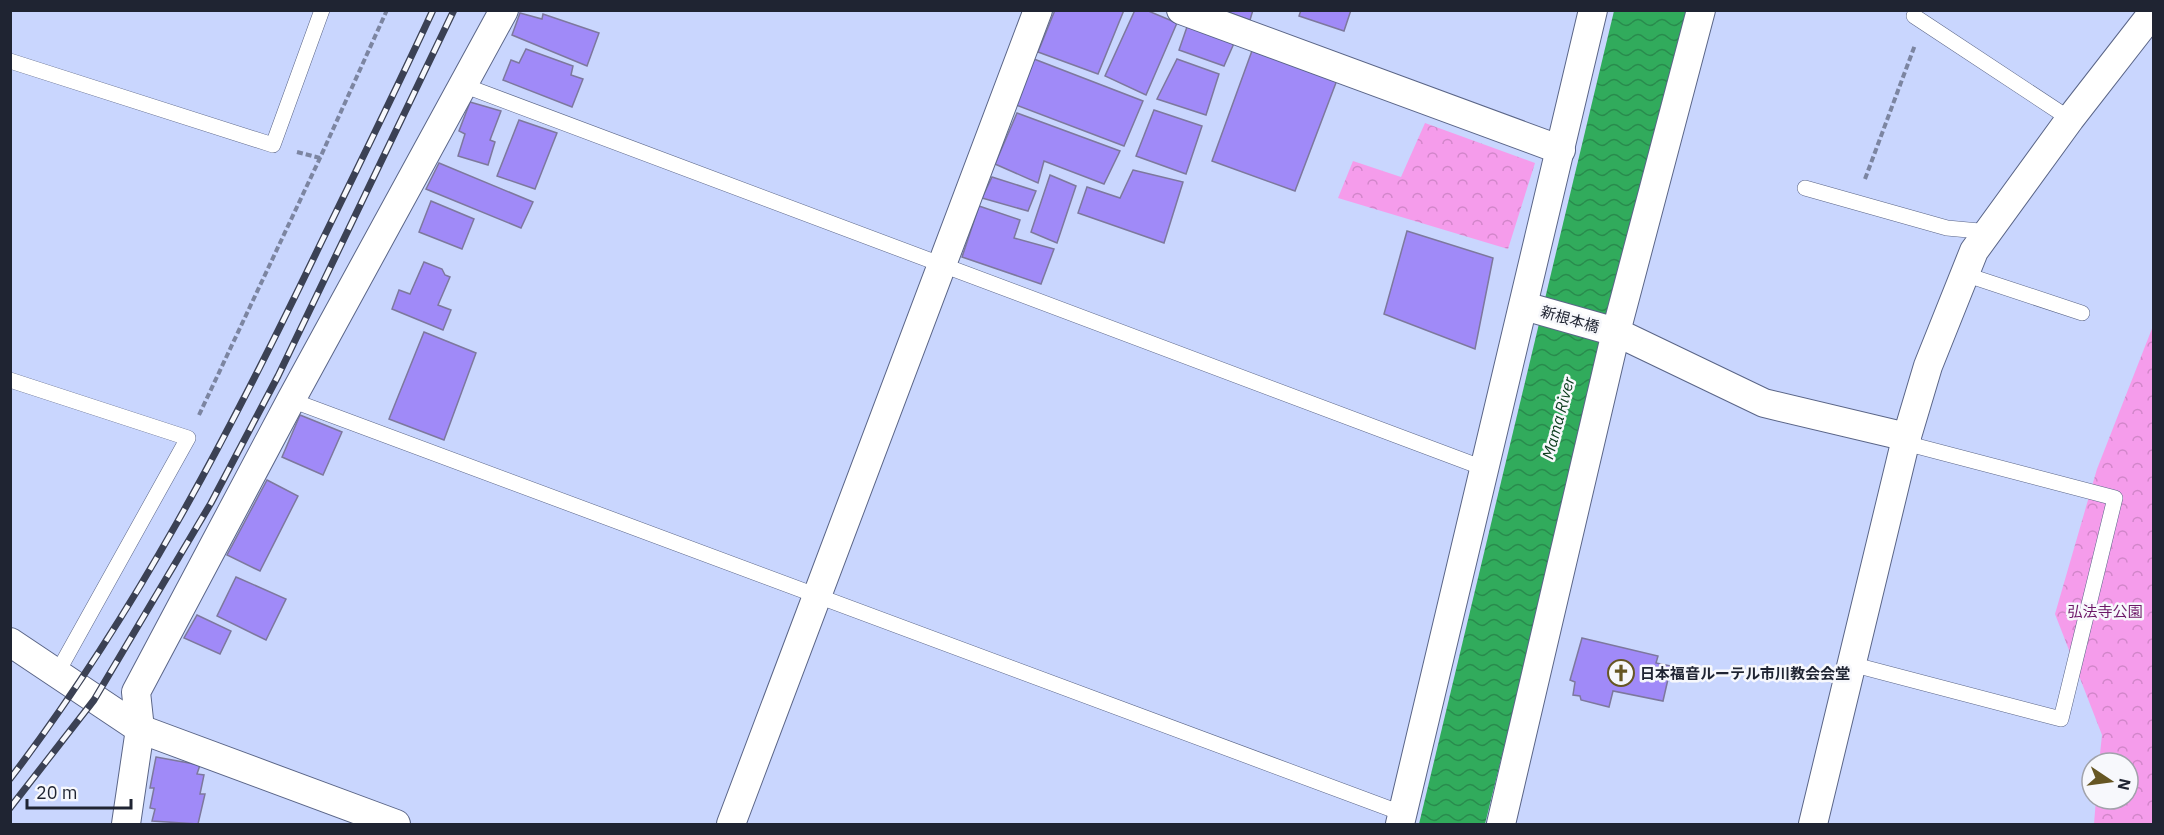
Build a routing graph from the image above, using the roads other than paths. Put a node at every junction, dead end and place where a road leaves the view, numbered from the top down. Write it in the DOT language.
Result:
graph roads {
  1 [pos="322,10"];
  2 [pos="504,10"];
  3 [pos="1038,10"];
  4 [pos="1181,10"];
  5 [pos="1593,10"];
  6 [pos="1701,10"];
  7 [pos="2154,11"];
  8 [pos="1919,19"];
  9 [pos="10,62"];
  10 [pos="463,86"];
  11 [pos="2070,119"];
  12 [pos="1561,150"];
  13 [pos="1805,188"];
  14 [pos="1990,232"];
  15 [pos="942,266"];
  16 [pos="1964,274"];
  17 [pos="1524,306"];
  18 [pos="2082,313"];
  19 [pos="1616,332"];
  20 [pos="10,380"];
  21 [pos="291,400"];
  22 [pos="1906,440"];
  23 [pos="1486,469"];
  24 [pos="817,596"];
  25 [pos="10,642"];
  26 [pos="1851,664"];
  27 [pos="56,675"];
  28 [pos="140,729"];
  29 [pos="1402,819"];
  30 [pos="126,825"];
  31 [pos="396,825"];
  32 [pos="731,825"];
  33 [pos="1501,825"];
  34 [pos="1813,825"];
  1 -- 9 [label="lane"];
  2 -- 10 [label="street"];
  3 -- 15 [label="street"];
  4 -- 12 [label="street"];
  5 -- 12 [label="street"];
  6 -- 19 [label="street"];
  7 -- 11 [label="street"];
  8 -- 11 [label="lane"];
  10 -- 15 [label="lane"];
  10 -- 21 [label="street"];
  11 -- 14 [label="street"];
  12 -- 17 [label="street"];
  13 -- 14 [label="lane"];
  14 -- 16 [label="street"];
  15 -- 23 [label="lane"];
  15 -- 24 [label="street"];
  16 -- 18 [label="lane"];
  16 -- 22 [label="street"];
  17 -- 19 [label="street, 新根本橋"];
  17 -- 23 [label="street"];
  19 -- 22 [label="street, 新根本橋"];
  19 -- 33 [label="street"];
  20 -- 27 [label="lane"];
  21 -- 24 [label="lane"];
  21 -- 28 [label="street"];
  22 -- 26 [label="street"];
  22 -- 26 [label="lane"];
  23 -- 29 [label="street"];
  24 -- 29 [label="lane"];
  24 -- 32 [label="street"];
  25 -- 27 [label="street"];
  26 -- 34 [label="street"];
  27 -- 28 [label="street"];
  28 -- 30 [label="street"];
  28 -- 31 [label="street"];
}
